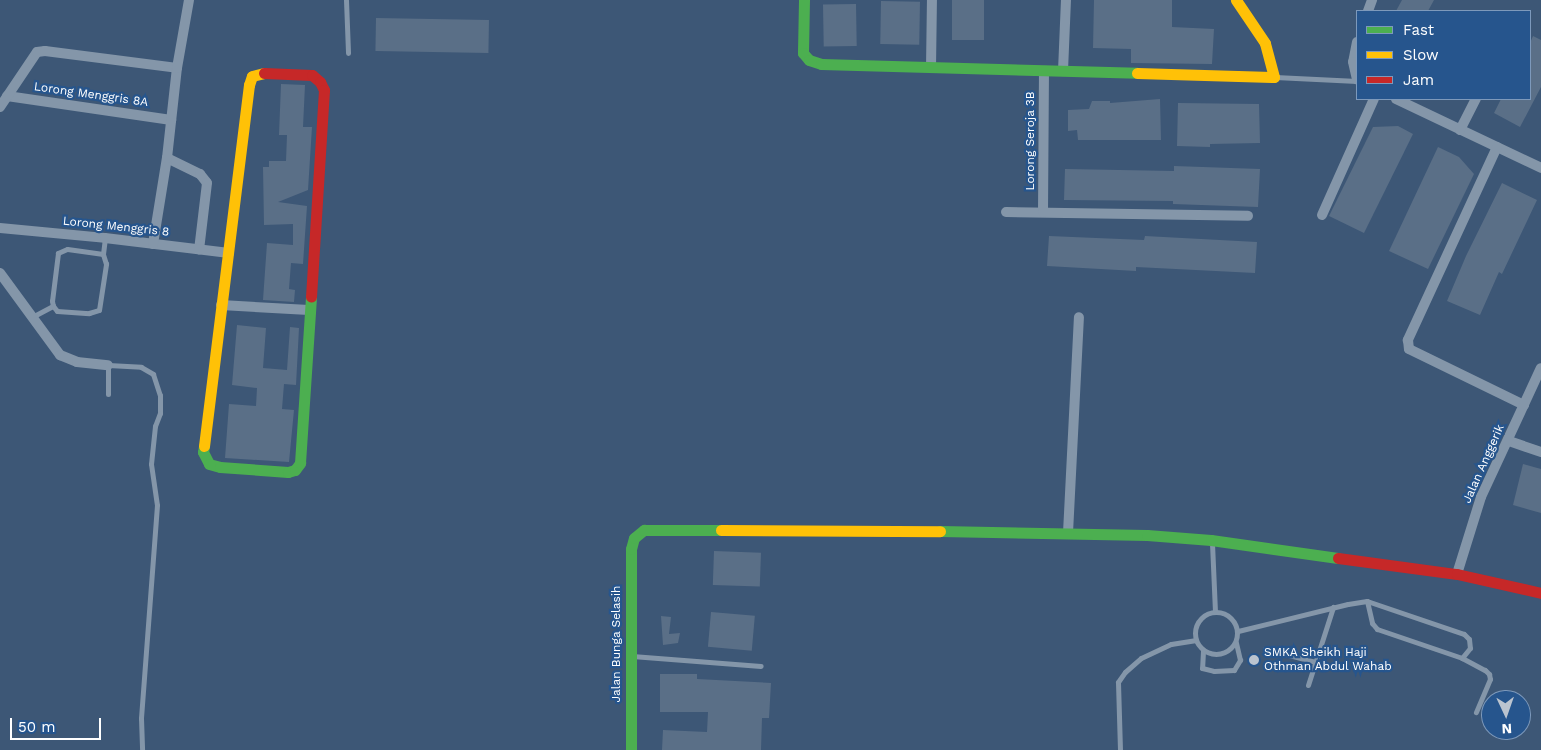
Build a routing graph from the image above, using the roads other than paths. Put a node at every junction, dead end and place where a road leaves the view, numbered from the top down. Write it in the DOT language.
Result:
graph roads {
  1 [pos="189,0"];
  2 [pos="346,0"];
  3 [pos="804,0"];
  4 [pos="932,0"];
  5 [pos="1066,0"];
  6 [pos="1236,0"];
  7 [pos="1356,47"];
  8 [pos="348,53"];
  9 [pos="177,68"];
  10 [pos="930,68"];
  11 [pos="1044,71"];
  12 [pos="1064,71"];
  13 [pos="1356,76"];
  14 [pos="1274,77"];
  15 [pos="1356,80"];
  16 [pos="7,96"];
  17 [pos="1374,100"];
  18 [pos="1398,100"];
  19 [pos="1475,100"];
  20 [pos="0,107"];
  21 [pos="171,120"];
  22 [pos="1460,130"];
  23 [pos="1497,148"];
  24 [pos="167,158"];
  25 [pos="1541,168"];
  26 [pos="1006,212"];
  27 [pos="1043,212"];
  28 [pos="1322,214"];
  29 [pos="1248,216"];
  30 [pos="0,228"];
  31 [pos="105,238"];
  32 [pos="153,244"];
  33 [pos="199,250"];
  34 [pos="229,253"];
  35 [pos="102,254"];
  36 [pos="0,273"];
  37 [pos="221,305"];
  38 [pos="52,306"];
  39 [pos="310,310"];
  40 [pos="32,317"];
  41 [pos="1079,317"];
  42 [pos="108,365"];
  43 [pos="1541,368"];
  44 [pos="108,394"];
  45 [pos="1524,404"];
  46 [pos="1509,441"];
  47 [pos="1541,452"];
  48 [pos="1068,533"];
  49 [pos="1211,540"];
  50 [pos="1456,574"];
  51 [pos="1541,593"];
  52 [pos="1367,601"];
  53 [pos="1333,607"];
  54 [pos="1215,612"];
  55 [pos="1238,631"];
  56 [pos="1195,640"];
  57 [pos="1236,642"];
  58 [pos="1265,649"];
  59 [pos="1203,651"];
  60 [pos="632,656"];
  61 [pos="1462,658"];
  62 [pos="1316,662"];
  63 [pos="761,666"];
  64 [pos="1308,685"];
  65 [pos="1476,712"];
  66 [pos="142,750"];
  67 [pos="631,750"];
  68 [pos="1120,750"];
  1 -- 9 [label="street"];
  2 -- 8 [label="lane"];
  3 -- 10 [label="street"];
  4 -- 10 [label="street"];
  5 -- 12 [label="street"];
  6 -- 14 [label="street"];
  7 -- 13 [label="street"];
  9 -- 16 [label="street"];
  9 -- 21 [label="street"];
  10 -- 11 [label="street"];
  11 -- 12 [label="street"];
  11 -- 27 [label="street, Lorong Seroja 3B"];
  12 -- 14 [label="street"];
  14 -- 15 [label="lane"];
  16 -- 20 [label="street"];
  16 -- 21 [label="street, Lorong Menggris 8A"];
  17 -- 28 [label="street"];
  18 -- 22 [label="street"];
  19 -- 22 [label="street"];
  21 -- 24 [label="street"];
  22 -- 23 [label="street"];
  23 -- 25 [label="street"];
  23 -- 45 [label="street"];
  24 -- 32 [label="street"];
  24 -- 33 [label="street"];
  26 -- 27 [label="street"];
  27 -- 29 [label="street"];
  30 -- 31 [label="street, Lorong Menggris 8"];
  31 -- 32 [label="street, Lorong Menggris 8"];
  31 -- 35 [label="lane"];
  32 -- 33 [label="street, Lorong Menggris 8"];
  33 -- 34 [label="street, Lorong Menggris 8"];
  34 -- 37 [label="street"];
  34 -- 39 [label="street"];
  35 -- 38 [label="lane"];
  35 -- 38 [label="lane"];
  36 -- 40 [label="street"];
  37 -- 39 [label="street"];
  37 -- 39 [label="street"];
  38 -- 40 [label="lane"];
  40 -- 42 [label="street"];
  41 -- 48 [label="street"];
  42 -- 44 [label="lane"];
  42 -- 66 [label="lane"];
  43 -- 45 [label="street, Jalan Anggerik"];
  45 -- 46 [label="street, Jalan Anggerik"];
  46 -- 47 [label="street"];
  46 -- 50 [label="street, Jalan Anggerik"];
  48 -- 49 [label="street"];
  48 -- 60 [label="street, Jalan Bunga Selasih"];
  49 -- 50 [label="street"];
  49 -- 54 [label="lane"];
  50 -- 51 [label="street"];
  52 -- 53 [label="lane"];
  52 -- 61 [label="lane"];
  52 -- 61 [label="lane"];
  53 -- 55 [label="lane"];
  53 -- 62 [label="lane"];
  54 -- 55 [label="lane"];
  54 -- 56 [label="lane"];
  55 -- 57 [label="lane"];
  56 -- 59 [label="lane"];
  56 -- 68 [label="lane"];
  57 -- 59 [label="lane"];
  57 -- 59 [label="lane"];
  58 -- 62 [label="lane"];
  60 -- 63 [label="lane"];
  60 -- 67 [label="street, Jalan Bunga Selasih"];
  61 -- 65 [label="lane"];
  62 -- 64 [label="lane"];
}
